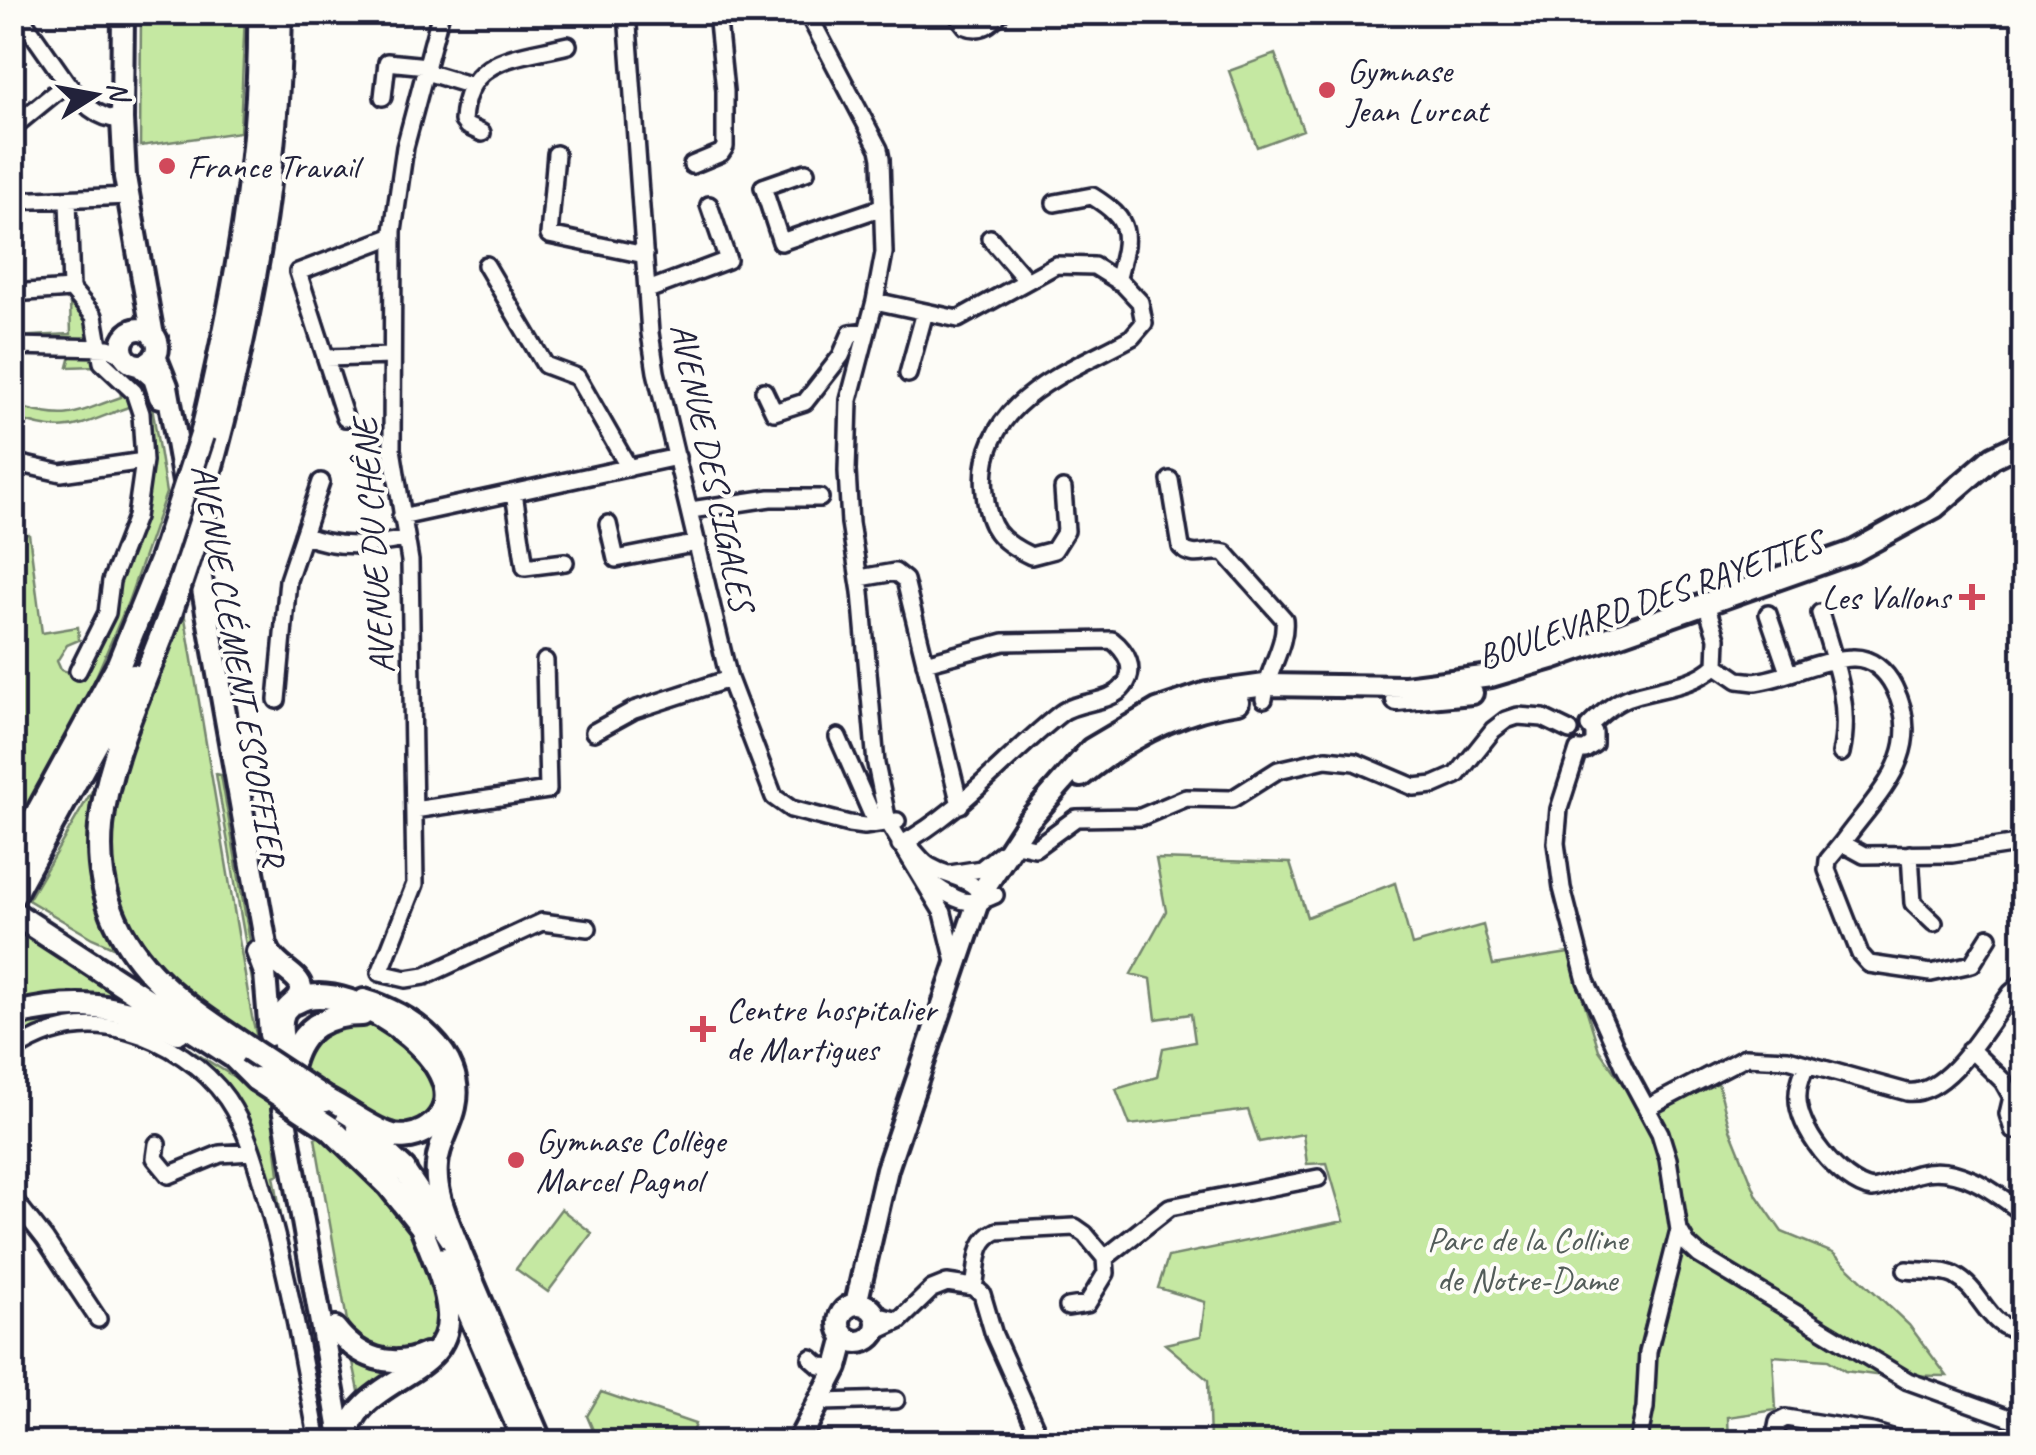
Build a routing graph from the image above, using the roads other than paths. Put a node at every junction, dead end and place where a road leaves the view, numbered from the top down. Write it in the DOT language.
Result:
graph roads {
  1 [pos="124,12"];
  2 [pos="260,12"];
  3 [pos="280,12"];
  4 [pos="441,12"];
  5 [pos="627,12"];
  6 [pos="717,12"];
  7 [pos="807,12"];
  8 [pos="955,12"];
  9 [pos="1001,12"];
  10 [pos="12,14"];
  11 [pos="568,45"];
  12 [pos="427,69"];
  13 [pos="67,83"];
  14 [pos="469,85"];
  15 [pos="383,97"];
  16 [pos="122,120"];
  17 [pos="12,128"];
  18 [pos="482,133"];
  19 [pos="556,154"];
  20 [pos="692,165"];
  21 [pos="806,172"];
  22 [pos="128,196"];
  23 [pos="68,200"];
  24 [pos="12,201"];
  25 [pos="1055,203"];
  26 [pos="709,206"];
  27 [pos="883,206"];
  28 [pos="393,236"];
  29 [pos="990,238"];
  30 [pos="645,255"];
  31 [pos="486,266"];
  32 [pos="1117,280"];
  33 [pos="1027,281"];
  34 [pos="71,290"];
  35 [pos="648,290"];
  36 [pos="12,294"];
  37 [pos="875,301"];
  38 [pos="925,312"];
  39 [pos="867,332"];
  40 [pos="12,346"];
  41 [pos="130,347"];
  42 [pos="392,356"];
  43 [pos="326,358"];
  44 [pos="908,374"];
  45 [pos="764,391"];
  46 [pos="346,418"];
  47 [pos="2024,427"];
  48 [pos="2024,448"];
  49 [pos="2001,452"];
  50 [pos="677,457"];
  51 [pos="144,461"];
  52 [pos="12,462"];
  53 [pos="628,468"];
  54 [pos="1170,480"];
  55 [pos="321,482"];
  56 [pos="1063,489"];
  57 [pos="514,493"];
  58 [pos="820,498"];
  59 [pos="691,510"];
  60 [pos="402,517"];
  61 [pos="608,524"];
  62 [pos="303,535"];
  63 [pos="405,539"];
  64 [pos="698,543"];
  65 [pos="565,562"];
  66 [pos="860,578"];
  67 [pos="169,600"];
  68 [pos="1708,610"];
  69 [pos="1820,613"];
  70 [pos="1768,614"];
  71 [pos="1834,660"];
  72 [pos="545,662"];
  73 [pos="925,663"];
  74 [pos="1716,665"];
  75 [pos="78,671"];
  76 [pos="1788,672"];
  77 [pos="729,679"];
  78 [pos="1265,692"];
  79 [pos="276,700"];
  80 [pos="1589,726"];
  81 [pos="1570,731"];
  82 [pos="594,732"];
  83 [pos="838,737"];
  84 [pos="1091,749"];
  85 [pos="1578,750"];
  86 [pos="1841,753"];
  87 [pos="960,805"];
  88 [pos="414,810"];
  89 [pos="887,822"];
  90 [pos="903,843"];
  91 [pos="1842,844"];
  92 [pos="2024,844"];
  93 [pos="1020,845"];
  94 [pos="1910,854"];
  95 [pos="20,867"];
  96 [pos="919,874"];
  97 [pos="948,874"];
  98 [pos="12,898"];
  99 [pos="984,898"];
  100 [pos="12,912"];
  101 [pos="1934,923"];
  102 [pos="588,928"];
  103 [pos="1989,937"];
  104 [pos="963,965"];
  105 [pos="290,974"];
  106 [pos="2024,982"];
  107 [pos="267,992"];
  108 [pos="293,1004"];
  109 [pos="12,1015"];
  110 [pos="380,1016"];
  111 [pos="241,1043"];
  112 [pos="1970,1049"];
  113 [pos="12,1052"];
  114 [pos="284,1059"];
  115 [pos="1806,1064"];
  116 [pos="256,1079"];
  117 [pos="326,1100"];
  118 [pos="1647,1108"];
  119 [pos="2018,1110"];
  120 [pos="2024,1126"];
  121 [pos="157,1144"];
  122 [pos="251,1152"];
  123 [pos="404,1170"];
  124 [pos="1318,1178"];
  125 [pos="12,1197"];
  126 [pos="2024,1214"];
  127 [pos="420,1224"];
  128 [pos="1678,1230"];
  129 [pos="461,1254"];
  130 [pos="1105,1258"];
  131 [pos="1906,1270"];
  132 [pos="974,1287"];
  133 [pos="1068,1307"];
  134 [pos="98,1318"];
  135 [pos="864,1323"];
  136 [pos="335,1328"];
  137 [pos="2024,1331"];
  138 [pos="437,1348"];
  139 [pos="812,1358"];
  140 [pos="838,1367"];
  141 [pos="896,1400"];
  142 [pos="828,1402"];
  143 [pos="510,1410"];
  144 [pos="351,1420"];
  145 [pos="2024,1423"];
  146 [pos="318,1442"];
  147 [pos="344,1442"];
  148 [pos="357,1442"];
  149 [pos="524,1442"];
  150 [pos="532,1442"];
  151 [pos="541,1442"];
  152 [pos="798,1442"];
  153 [pos="811,1442"];
  154 [pos="1037,1442"];
  155 [pos="1638,1442"];
  156 [pos="1774,1442"];
  157 [pos="1914,1442"];
  1 -- 16 [label="main road, AVENUE CLÉMENT ESCOFFIER"];
  2 -- 95 [label="highway, bridge"];
  3 -- 67 [label="highway"];
  4 -- 12 [label="street, AVENUE DU CHÊNE"];
  5 -- 30 [label="street, AVENUE DES CIGALES"];
  6 -- 20 [label="street"];
  7 -- 27 [label="street"];
  8 -- 9 [label="street"];
  10 -- 13 [label="street"];
  11 -- 14 [label="street"];
  12 -- 14 [label="street"];
  12 -- 15 [label="street"];
  12 -- 28 [label="street, AVENUE DU CHÊNE"];
  13 -- 16 [label="street"];
  13 -- 17 [label="street"];
  14 -- 18 [label="street"];
  16 -- 22 [label="main road, AVENUE CLÉMENT ESCOFFIER"];
  19 -- 30 [label="street"];
  21 -- 27 [label="street"];
  22 -- 23 [label="street"];
  22 -- 41 [label="main road, AVENUE CLÉMENT ESCOFFIER"];
  23 -- 24 [label="street"];
  23 -- 34 [label="street"];
  25 -- 32 [label="street"];
  26 -- 35 [label="street"];
  27 -- 37 [label="street"];
  28 -- 42 [label="street, AVENUE DU CHÊNE"];
  28 -- 43 [label="street"];
  29 -- 33 [label="street"];
  30 -- 35 [label="street, AVENUE DES CIGALES"];
  31 -- 53 [label="street"];
  32 -- 33 [label="street"];
  32 -- 56 [label="street"];
  33 -- 38 [label="street"];
  34 -- 36 [label="street"];
  34 -- 41 [label="street"];
  35 -- 50 [label="street, AVENUE DES CIGALES"];
  37 -- 38 [label="street"];
  37 -- 39 [label="street"];
  38 -- 44 [label="street"];
  39 -- 45 [label="street"];
  39 -- 66 [label="street"];
  40 -- 41 [label="street"];
  41 -- 51 [label="street"];
  41 -- 105 [label="main road, AVENUE CLÉMENT ESCOFFIER"];
  41 -- 107 [label="main road, AVENUE CLÉMENT ESCOFFIER"];
  42 -- 43 [label="street"];
  42 -- 60 [label="street, AVENUE DU CHÊNE"];
  43 -- 46 [label="street"];
  47 -- 49 [label="street"];
  48 -- 49 [label="main road, BOULEVARD DES RAYETTES"];
  48 -- 68 [label="main road, BOULEVARD DES RAYETTES"];
  49 -- 68 [label="main road, BOULEVARD DES RAYETTES"];
  50 -- 53 [label="street"];
  50 -- 59 [label="street, AVENUE DES CIGALES"];
  51 -- 52 [label="street"];
  51 -- 75 [label="street"];
  53 -- 57 [label="street"];
  54 -- 78 [label="street"];
  55 -- 62 [label="street"];
  57 -- 60 [label="street"];
  57 -- 65 [label="street"];
  58 -- 59 [label="street"];
  59 -- 64 [label="street, AVENUE DES CIGALES"];
  60 -- 63 [label="street, AVENUE DU CHÊNE"];
  61 -- 64 [label="street"];
  62 -- 63 [label="street"];
  62 -- 79 [label="street"];
  63 -- 88 [label="street, AVENUE DU CHÊNE"];
  64 -- 77 [label="street, AVENUE DES CIGALES"];
  66 -- 73 [label="street"];
  66 -- 89 [label="street"];
  67 -- 95 [label="highway"];
  67 -- 111 [label="highway"];
  68 -- 74 [label="street"];
  68 -- 78 [label="main road, BOULEVARD DES RAYETTES"];
  69 -- 71 [label="street"];
  70 -- 76 [label="street"];
  71 -- 76 [label="street"];
  71 -- 86 [label="street"];
  71 -- 91 [label="street"];
  72 -- 88 [label="street"];
  73 -- 87 [label="street"];
  73 -- 87 [label="street"];
  74 -- 76 [label="street"];
  74 -- 80 [label="street"];
  77 -- 82 [label="street"];
  77 -- 89 [label="street, AVENUE DES CIGALES"];
  78 -- 84 [label="main road, BOULEVARD DES RAYETTES"];
  78 -- 93 [label="main road, BOULEVARD DES RAYETTES"];
  80 -- 81 [label="street"];
  80 -- 85 [label="street"];
  81 -- 85 [label="street"];
  81 -- 93 [label="street"];
  83 -- 89 [label="street"];
  84 -- 97 [label="street"];
  84 -- 99 [label="main road, BOULEVARD DES RAYETTES"];
  85 -- 118 [label="street"];
  87 -- 90 [label="street"];
  88 -- 102 [label="street, AVENUE DU CHÊNE"];
  89 -- 90 [label="street"];
  90 -- 96 [label="street"];
  90 -- 97 [label="street"];
  91 -- 94 [label="street"];
  91 -- 103 [label="street"];
  92 -- 94 [label="street"];
  93 -- 99 [label="main road, BOULEVARD DES RAYETTES"];
  94 -- 101 [label="street"];
  95 -- 98 [label="highway"];
  96 -- 99 [label="street"];
  96 -- 104 [label="street"];
  97 -- 99 [label="street"];
  98 -- 111 [label="highway"];
  99 -- 104 [label="main road, BOULEVARD DES RAYETTES"];
  100 -- 116 [label="highway"];
  104 -- 135 [label="main road, BOULEVARD DES RAYETTES"];
  105 -- 107 [label="main road"];
  105 -- 108 [label="main road"];
  105 -- 129 [label="main road"];
  106 -- 112 [label="street"];
  107 -- 108 [label="main road"];
  107 -- 114 [label="main road, AVENUE CLÉMENT ESCOFFIER"];
  108 -- 110 [label="highway"];
  108 -- 114 [label="main road"];
  109 -- 116 [label="highway"];
  110 -- 114 [label="highway"];
  110 -- 117 [label="highway"];
  111 -- 117 [label="highway, bridge"];
  112 -- 115 [label="street"];
  112 -- 119 [label="street"];
  113 -- 122 [label="street"];
  115 -- 118 [label="street"];
  115 -- 126 [label="street"];
  116 -- 127 [label="highway, bridge"];
  117 -- 123 [label="highway"];
  118 -- 128 [label="street"];
  119 -- 120 [label="street"];
  121 -- 122 [label="street"];
  122 -- 146 [label="street"];
  123 -- 129 [label="main road"];
  124 -- 130 [label="street"];
  125 -- 134 [label="street"];
  127 -- 138 [label="main road"];
  127 -- 143 [label="main road"];
  128 -- 145 [label="street"];
  128 -- 155 [label="street"];
  129 -- 151 [label="main road"];
  130 -- 132 [label="street"];
  130 -- 133 [label="street"];
  131 -- 137 [label="street"];
  132 -- 135 [label="street"];
  132 -- 154 [label="street"];
  135 -- 140 [label="main road, BOULEVARD DES RAYETTES"];
  135 -- 142 [label="main road, BOULEVARD DES RAYETTES"];
  136 -- 138 [label="main road"];
  136 -- 144 [label="main road"];
  136 -- 147 [label="main road"];
  138 -- 144 [label="main road"];
  139 -- 140 [label="street"];
  140 -- 142 [label="main road, BOULEVARD DES RAYETTES"];
  141 -- 142 [label="street"];
  142 -- 152 [label="main road, BOULEVARD DES RAYETTES"];
  142 -- 153 [label="main road, BOULEVARD DES RAYETTES"];
  143 -- 149 [label="main road"];
  143 -- 150 [label="main road"];
  144 -- 147 [label="main road"];
  144 -- 148 [label="main road"];
  156 -- 157 [label="street"];
}
